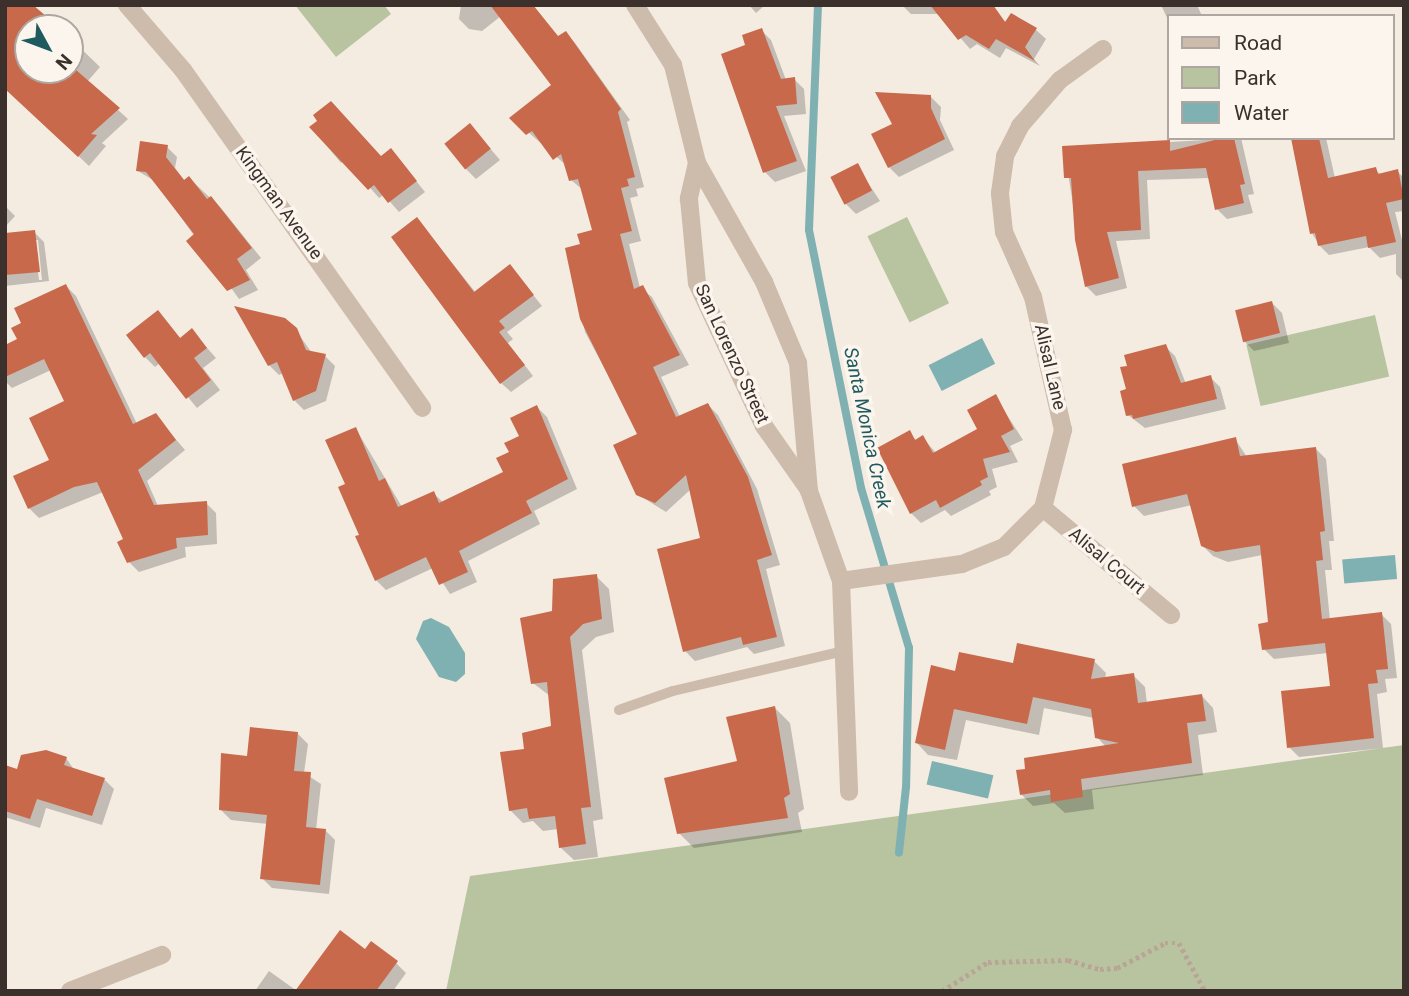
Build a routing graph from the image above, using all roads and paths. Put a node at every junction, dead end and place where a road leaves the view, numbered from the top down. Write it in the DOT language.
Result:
graph roads {
  1 [pos="127,5"];
  2 [pos="635,5"];
  3 [pos="1103,49"];
  4 [pos="697,163"];
  5 [pos="422,408"];
  6 [pos="809,491"];
  7 [pos="1043,508"];
  8 [pos="841,581"];
  9 [pos="1171,615"];
  10 [pos="844,651"];
  11 [pos="619,709"];
  12 [pos="849,792"];
  13 [pos="162,955"];
  14 [pos="70,991"];
  15 [pos="942,991"];
  16 [pos="1205,991"];
  1 -- 5 [label="street, Kingman Avenue"];
  2 -- 4 [label="street, San Lorenzo Street"];
  3 -- 7 [label="street, Alisal Lane"];
  4 -- 6 [label="street, San Lorenzo Street"];
  4 -- 6 [label="street, San Lorenzo Street"];
  6 -- 8 [label="street, San Lorenzo Street"];
  7 -- 8 [label="street"];
  7 -- 9 [label="street, Alisal Court"];
  8 -- 10 [label="street, San Lorenzo Street"];
  10 -- 11 [label="lane"];
  10 -- 12 [label="street, San Lorenzo Street"];
  13 -- 14 [label="street"];
  15 -- 16 [label="path"];
}
